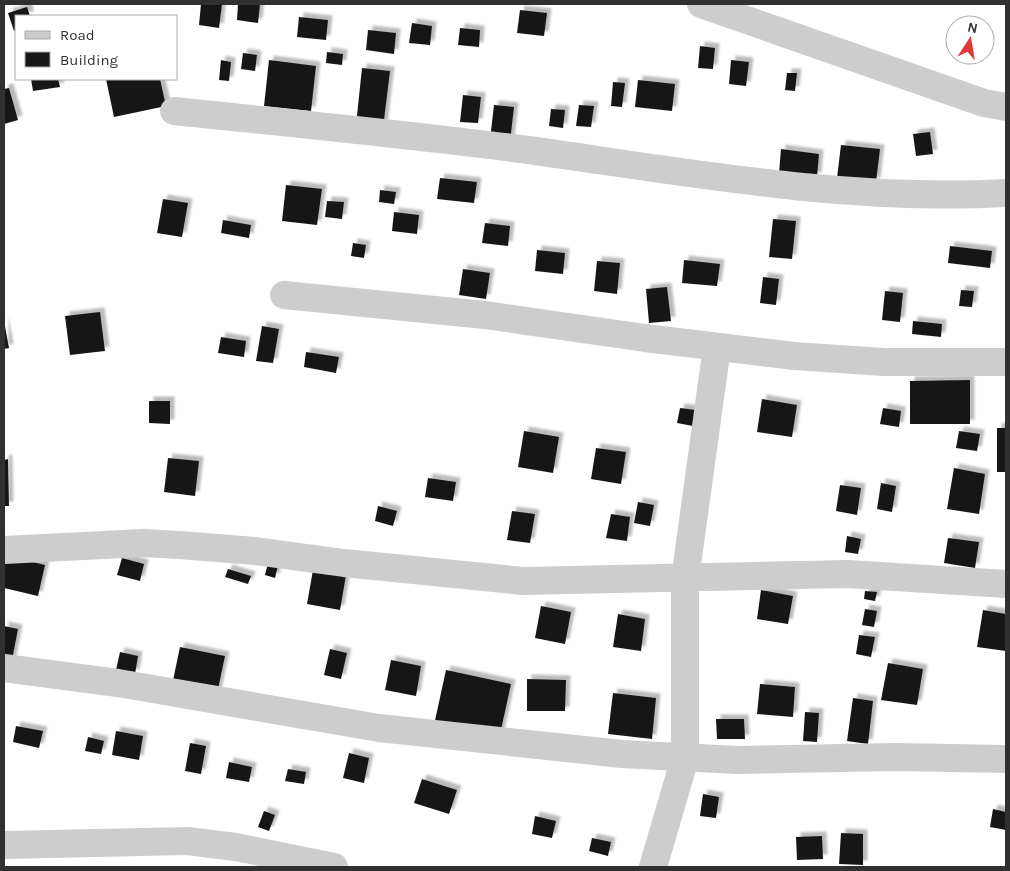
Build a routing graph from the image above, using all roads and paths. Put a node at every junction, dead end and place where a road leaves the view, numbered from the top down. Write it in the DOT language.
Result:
graph roads {
  1 [pos="701,4"];
  2 [pos="1006,108"];
  3 [pos="174,111"];
  4 [pos="1006,193"];
  5 [pos="284,295"];
  6 [pos="718,347"];
  7 [pos="1006,362"];
  8 [pos="4,550"];
  9 [pos="685,579"];
  10 [pos="1006,584"];
  11 [pos="4,668"];
  12 [pos="685,758"];
  13 [pos="1006,759"];
  14 [pos="4,845"];
  15 [pos="334,867"];
  16 [pos="654,867"];
  1 -- 2 [label="street"];
  3 -- 4 [label="street"];
  5 -- 6 [label="street"];
  6 -- 7 [label="street"];
  6 -- 9 [label="street"];
  8 -- 9 [label="street"];
  9 -- 10 [label="street"];
  9 -- 12 [label="street"];
  11 -- 12 [label="street"];
  12 -- 13 [label="street"];
  12 -- 16 [label="street"];
  14 -- 15 [label="street"];
}
